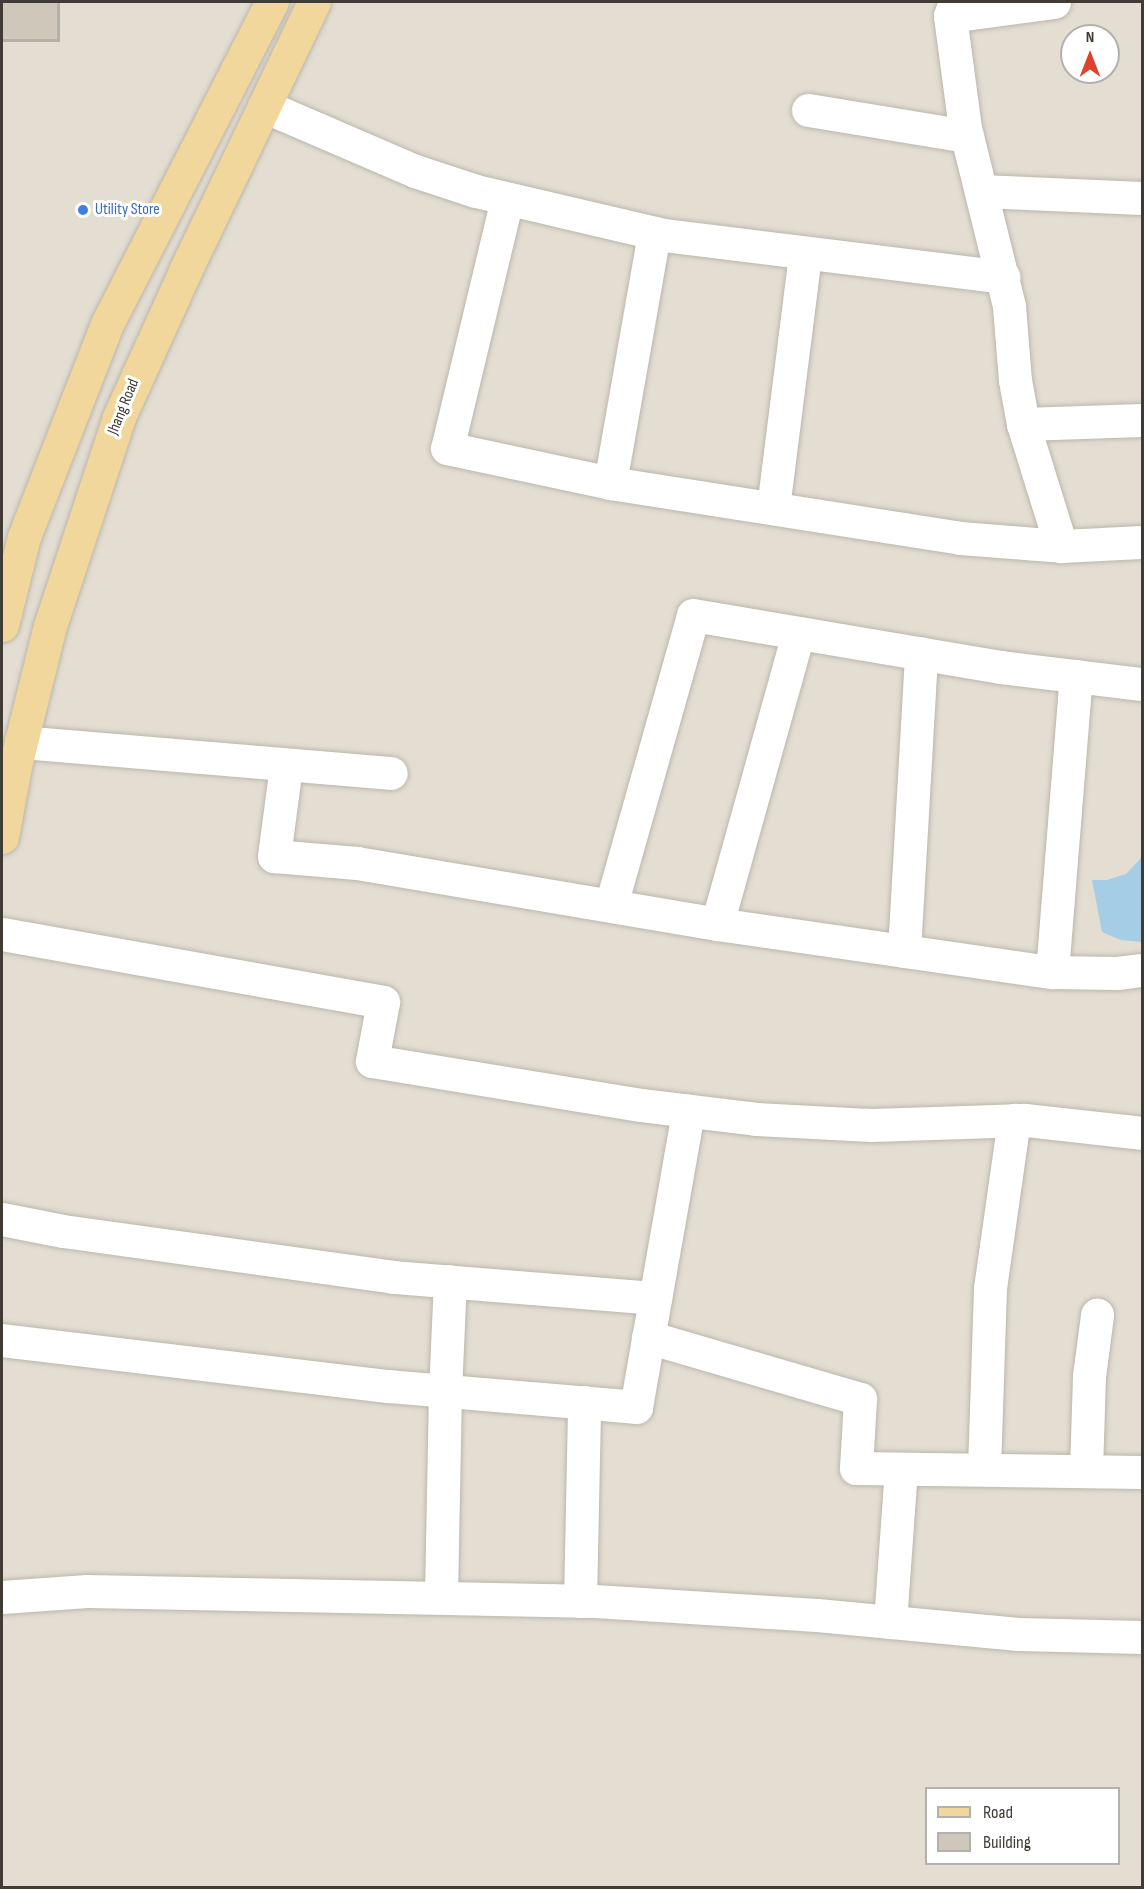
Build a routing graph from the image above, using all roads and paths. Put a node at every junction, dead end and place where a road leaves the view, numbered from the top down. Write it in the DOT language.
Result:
graph roads {
  1 [pos="272,2"];
  2 [pos="314,2"];
  3 [pos="1054,2"];
  4 [pos="953,9"];
  5 [pos="264,106"];
  6 [pos="808,110"];
  7 [pos="967,136"];
  8 [pos="981,191"];
  9 [pos="1143,198"];
  10 [pos="507,199"];
  11 [pos="654,233"];
  12 [pos="805,253"];
  13 [pos="1003,277"];
  14 [pos="1143,420"];
  15 [pos="1023,424"];
  16 [pos="610,483"];
  17 [pos="773,508"];
  18 [pos="1141,543"];
  19 [pos="1060,546"];
  20 [pos="2,625"];
  21 [pos="798,633"];
  22 [pos="921,653"];
  23 [pos="1076,676"];
  24 [pos="1143,684"];
  25 [pos="21,742"];
  26 [pos="286,766"];
  27 [pos="391,773"];
  28 [pos="2,837"];
  29 [pos="611,905"];
  30 [pos="717,924"];
  31 [pos="2,934"];
  32 [pos="904,951"];
  33 [pos="1143,970"];
  34 [pos="1052,972"];
  35 [pos="688,1111"];
  36 [pos="1014,1120"];
  37 [pos="1143,1133"];
  38 [pos="2,1219"];
  39 [pos="450,1281"];
  40 [pos="655,1298"];
  41 [pos="1097,1315"];
  42 [pos="648,1337"];
  43 [pos="2,1340"];
  44 [pos="445,1391"];
  45 [pos="584,1402"];
  46 [pos="900,1469"];
  47 [pos="984,1469"];
  48 [pos="1086,1471"];
  49 [pos="1143,1472"];
  50 [pos="2,1597"];
  51 [pos="441,1598"];
  52 [pos="580,1600"];
  53 [pos="891,1622"];
  54 [pos="1143,1637"];
  1 -- 20 [label="main road"];
  2 -- 5 [label="main road, Jhang Road"];
  3 -- 4 [label="street"];
  4 -- 7 [label="street"];
  5 -- 10 [label="street"];
  5 -- 25 [label="main road, Jhang Road"];
  6 -- 7 [label="street"];
  7 -- 8 [label="street"];
  8 -- 9 [label="street"];
  8 -- 13 [label="street"];
  10 -- 11 [label="street"];
  10 -- 16 [label="street"];
  11 -- 12 [label="street"];
  11 -- 16 [label="street"];
  12 -- 13 [label="street"];
  12 -- 17 [label="street"];
  13 -- 15 [label="street"];
  14 -- 15 [label="street"];
  15 -- 19 [label="street"];
  16 -- 17 [label="street"];
  17 -- 19 [label="street"];
  18 -- 19 [label="street"];
  21 -- 22 [label="street"];
  21 -- 29 [label="street"];
  21 -- 30 [label="street"];
  22 -- 23 [label="street"];
  22 -- 32 [label="street"];
  23 -- 24 [label="street"];
  23 -- 34 [label="street"];
  25 -- 26 [label="street"];
  25 -- 28 [label="main road, Jhang Road"];
  26 -- 27 [label="street"];
  26 -- 29 [label="street"];
  29 -- 30 [label="street"];
  30 -- 32 [label="street"];
  31 -- 35 [label="street"];
  32 -- 34 [label="street"];
  33 -- 34 [label="street"];
  35 -- 36 [label="street"];
  35 -- 40 [label="street"];
  36 -- 37 [label="street"];
  36 -- 47 [label="street"];
  38 -- 39 [label="street"];
  39 -- 40 [label="street"];
  39 -- 44 [label="street"];
  40 -- 42 [label="street"];
  41 -- 48 [label="street"];
  42 -- 45 [label="street"];
  42 -- 46 [label="street"];
  43 -- 44 [label="street"];
  44 -- 45 [label="street"];
  44 -- 51 [label="street"];
  45 -- 52 [label="street"];
  46 -- 47 [label="street"];
  46 -- 53 [label="street"];
  47 -- 48 [label="street"];
  48 -- 49 [label="street"];
  50 -- 51 [label="street"];
  51 -- 52 [label="street"];
  52 -- 53 [label="street"];
  53 -- 54 [label="street"];
}
